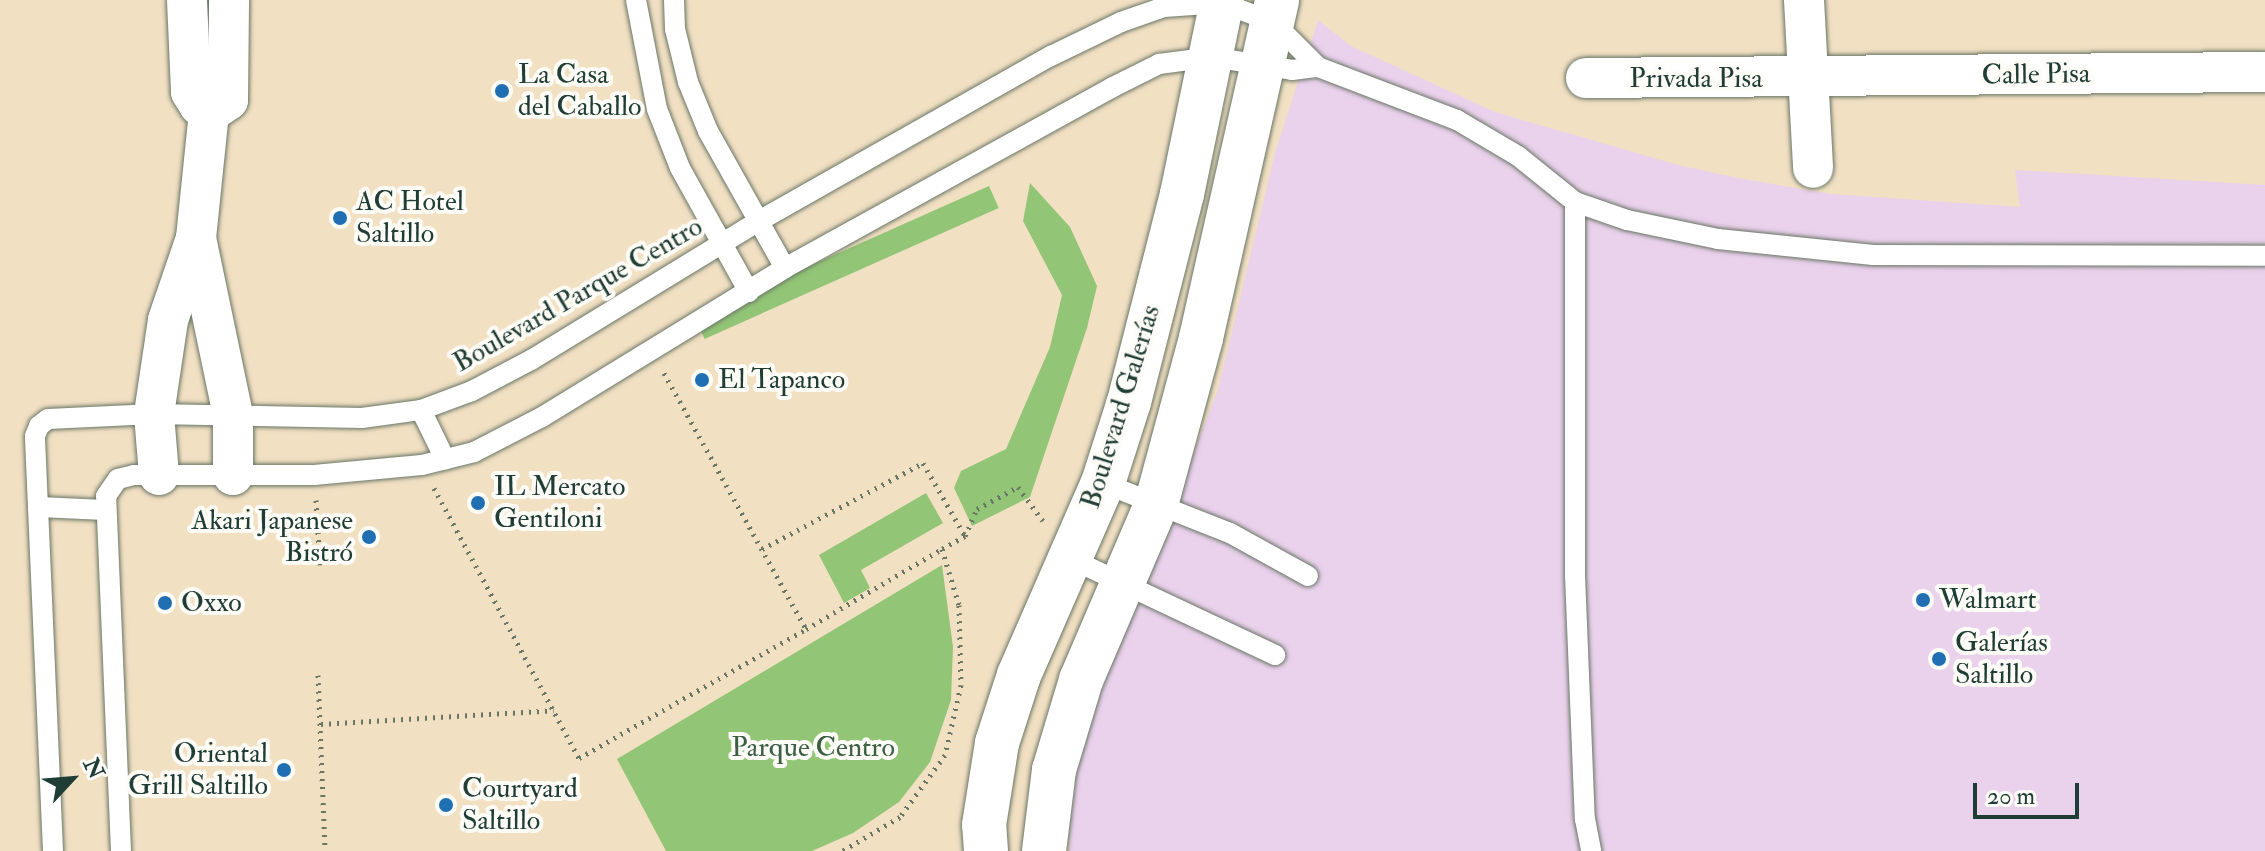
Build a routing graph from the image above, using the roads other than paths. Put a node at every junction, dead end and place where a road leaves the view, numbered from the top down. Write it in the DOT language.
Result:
graph roads {
  1 [pos="187,0"];
  2 [pos="229,0"];
  3 [pos="636,0"];
  4 [pos="674,0"];
  5 [pos="1804,0"];
  6 [pos="1222,1"];
  7 [pos="1275,11"];
  8 [pos="1212,57"];
  9 [pos="1263,67"];
  10 [pos="1318,67"];
  11 [pos="2265,72"];
  12 [pos="1586,78"];
  13 [pos="1807,79"];
  14 [pos="200,102"];
  15 [pos="1813,168"];
  16 [pos="1575,202"];
  17 [pos="757,222"];
  18 [pos="196,238"];
  19 [pos="722,245"];
  20 [pos="2265,256"];
  21 [pos="785,268"];
  22 [pos="749,292"];
  23 [pos="421,410"];
  24 [pos="154,414"];
  25 [pos="233,415"];
  26 [pos="445,459"];
  27 [pos="159,475"];
  28 [pos="233,475"];
  29 [pos="1103,483"];
  30 [pos="1156,505"];
  31 [pos="38,507"];
  32 [pos="106,510"];
  33 [pos="1069,558"];
  34 [pos="1308,576"];
  35 [pos="1124,582"];
  36 [pos="1275,655"];
  37 [pos="1019,675"];
  38 [pos="1081,680"];
  39 [pos="53,851"];
  40 [pos="121,851"];
  41 [pos="986,851"];
  42 [pos="1044,851"];
  43 [pos="1591,851"];
  1 -- 14 [label="street"];
  2 -- 14 [label="street"];
  3 -- 19 [label="lane"];
  4 -- 17 [label="lane"];
  5 -- 13 [label="street"];
  6 -- 7 [label="lane, Boulevard Parque Centro"];
  6 -- 8 [label="street, Boulevard Galerías"];
  6 -- 17 [label="lane, Boulevard Parque Centro"];
  7 -- 9 [label="street, Boulevard Galerías"];
  7 -- 10 [label="lane"];
  8 -- 9 [label="lane"];
  8 -- 21 [label="lane"];
  8 -- 29 [label="street, Boulevard Galerías"];
  9 -- 10 [label="lane"];
  9 -- 30 [label="street, Boulevard Galerías"];
  10 -- 16 [label="lane"];
  11 -- 13 [label="street, Calle Pisa"];
  12 -- 13 [label="street, Privada Pisa"];
  13 -- 15 [label="street"];
  14 -- 18 [label="street"];
  16 -- 20 [label="lane"];
  16 -- 43 [label="lane"];
  17 -- 19 [label="lane, Boulevard Parque Centro"];
  17 -- 21 [label="lane"];
  18 -- 24 [label="street"];
  18 -- 25 [label="street"];
  19 -- 22 [label="lane"];
  19 -- 23 [label="lane, Boulevard Parque Centro"];
  21 -- 22 [label="lane"];
  22 -- 26 [label="lane"];
  23 -- 25 [label="lane, Boulevard Parque Centro"];
  23 -- 26 [label="lane"];
  24 -- 25 [label="lane, Boulevard Parque Centro"];
  24 -- 27 [label="street"];
  24 -- 31 [label="lane, Boulevard Parque Centro"];
  25 -- 28 [label="street"];
  26 -- 28 [label="lane"];
  27 -- 28 [label="lane"];
  27 -- 32 [label="lane"];
  29 -- 30 [label="lane"];
  29 -- 33 [label="street, Boulevard Galerías"];
  30 -- 34 [label="lane"];
  30 -- 35 [label="street, Boulevard Galerías"];
  31 -- 32 [label="lane"];
  31 -- 39 [label="lane, Boulevard Parque Centro"];
  32 -- 40 [label="lane"];
  33 -- 35 [label="lane"];
  33 -- 37 [label="street, Boulevard Galerías"];
  35 -- 36 [label="lane"];
  35 -- 38 [label="street, Boulevard Galerías"];
  37 -- 38 [label="street"];
  37 -- 41 [label="street, Boulevard Galerías"];
  38 -- 42 [label="street, Boulevard Galerías"];
}
